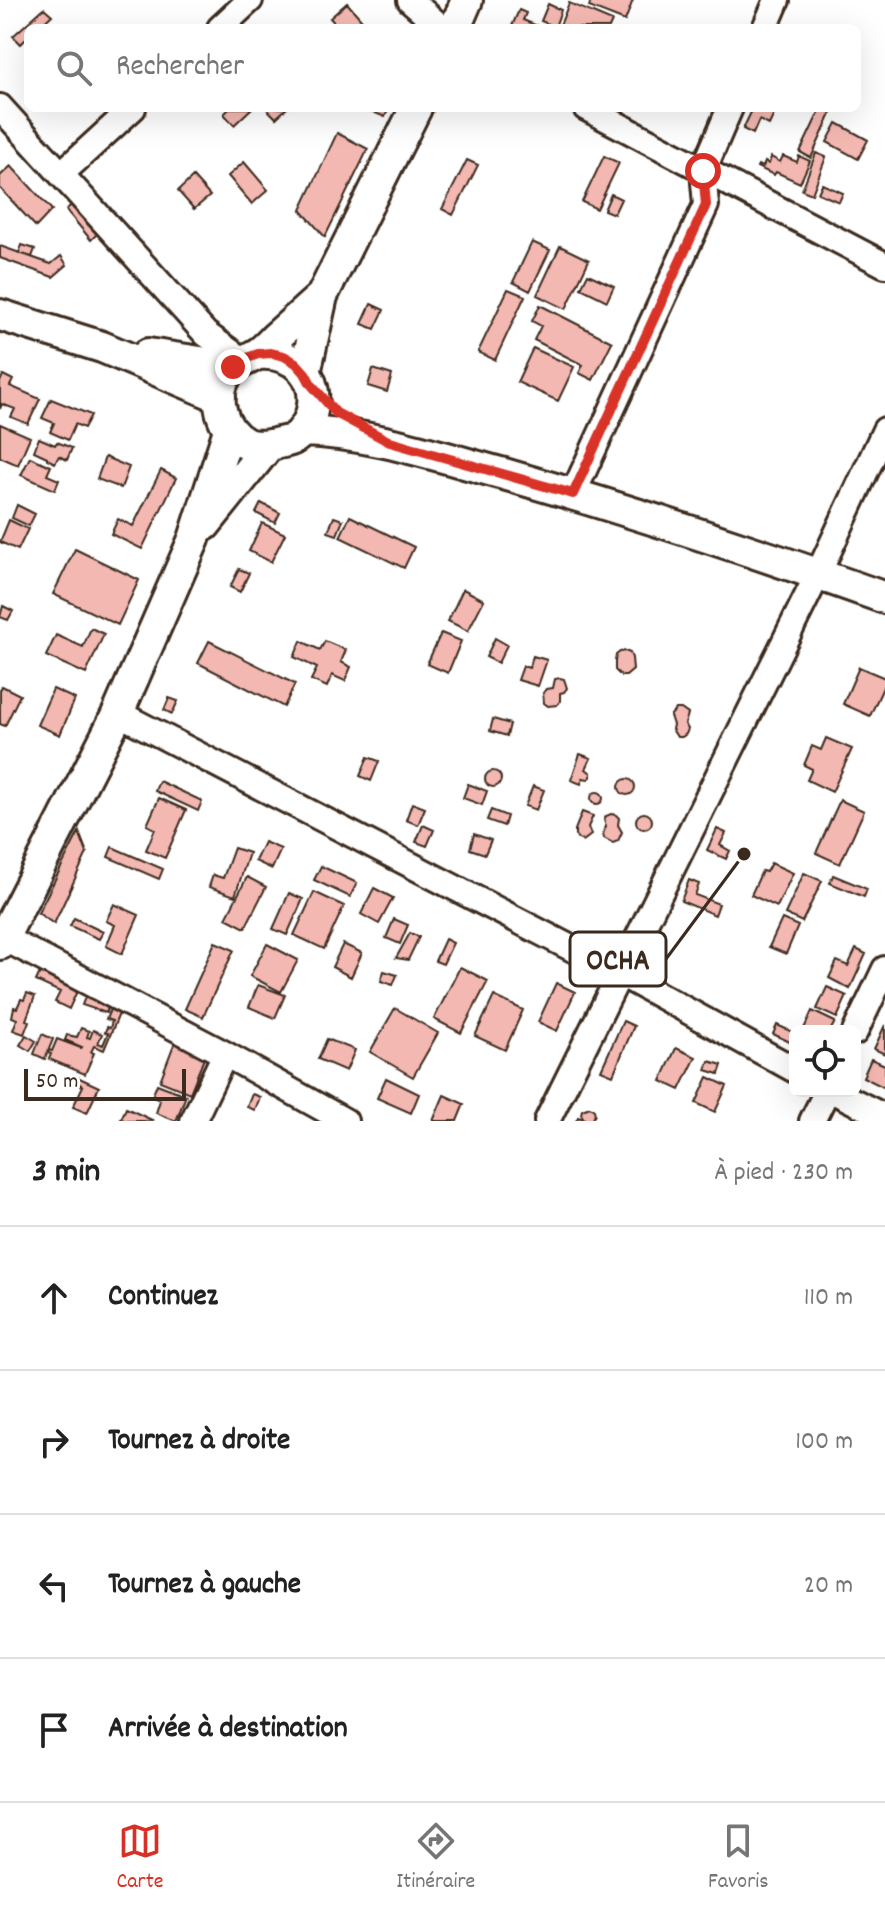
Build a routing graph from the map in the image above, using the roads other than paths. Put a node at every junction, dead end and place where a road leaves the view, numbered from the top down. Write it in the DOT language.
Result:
graph roads {
  1 [pos="250,0"];
  2 [pos="410,0"];
  3 [pos="467,0"];
  4 [pos="777,0"];
  5 [pos="224,24"];
  6 [pos="437,24"];
  7 [pos="457,24"];
  8 [pos="767,24"];
  9 [pos="0,107"];
  10 [pos="129,112"];
  11 [pos="414,112"];
  12 [pos="593,112"];
  13 [pos="728,112"];
  14 [pos="703,171"];
  15 [pos="61,174"];
  16 [pos="885,265"];
  17 [pos="322,296"];
  18 [pos="1,317"];
  19 [pos="102,347"];
  20 [pos="244,360"];
  21 [pos="308,379"];
  22 [pos="220,397"];
  23 [pos="229,430"];
  24 [pos="885,430"];
  25 [pos="302,431"];
  26 [pos="390,442"];
  27 [pos="269,445"];
  28 [pos="573,494"];
  29 [pos="194,539"];
  30 [pos="818,574"];
  31 [pos="885,598"];
  32 [pos="118,713"];
  33 [pos="1,939"];
  34 [pos="885,969"];
  35 [pos="619,973"];
  36 [pos="858,1025"];
  37 [pos="225,1054"];
  38 [pos="789,1067"];
  39 [pos="826,1097"];
  40 [pos="843,1097"];
  41 [pos="885,1117"];
  42 [pos="193,1121"];
  43 [pos="345,1121"];
  44 [pos="547,1121"];
  45 [pos="812,1121"];
  1 -- 5 [label="street"];
  2 -- 6 [label="street"];
  3 -- 7 [label="street"];
  4 -- 8 [label="street"];
  9 -- 15 [label="street"];
  10 -- 15 [label="street"];
  11 -- 17 [label="street"];
  12 -- 14 [label="street"];
  13 -- 14 [label="street"];
  14 -- 16 [label="street"];
  14 -- 28 [label="street"];
  15 -- 20 [label="street"];
  17 -- 20 [label="street"];
  17 -- 21 [label="street"];
  18 -- 19 [label="street"];
  19 -- 20 [label="street"];
  19 -- 22 [label="street"];
  20 -- 21 [label="street"];
  20 -- 22 [label="street"];
  21 -- 25 [label="street"];
  21 -- 26 [label="street"];
  22 -- 23 [label="street"];
  23 -- 27 [label="street"];
  23 -- 29 [label="street"];
  24 -- 30 [label="street"];
  25 -- 26 [label="street"];
  25 -- 27 [label="street"];
  26 -- 28 [label="street"];
  27 -- 29 [label="street"];
  28 -- 30 [label="street"];
  29 -- 32 [label="street"];
  30 -- 31 [label="street"];
  30 -- 35 [label="street"];
  32 -- 33 [label="street"];
  32 -- 35 [label="street"];
  33 -- 37 [label="street"];
  34 -- 36 [label="street"];
  35 -- 38 [label="street"];
  35 -- 44 [label="street"];
  37 -- 42 [label="street"];
  37 -- 43 [label="street"];
  39 -- 45 [label="street"];
  40 -- 41 [label="street"];
}
